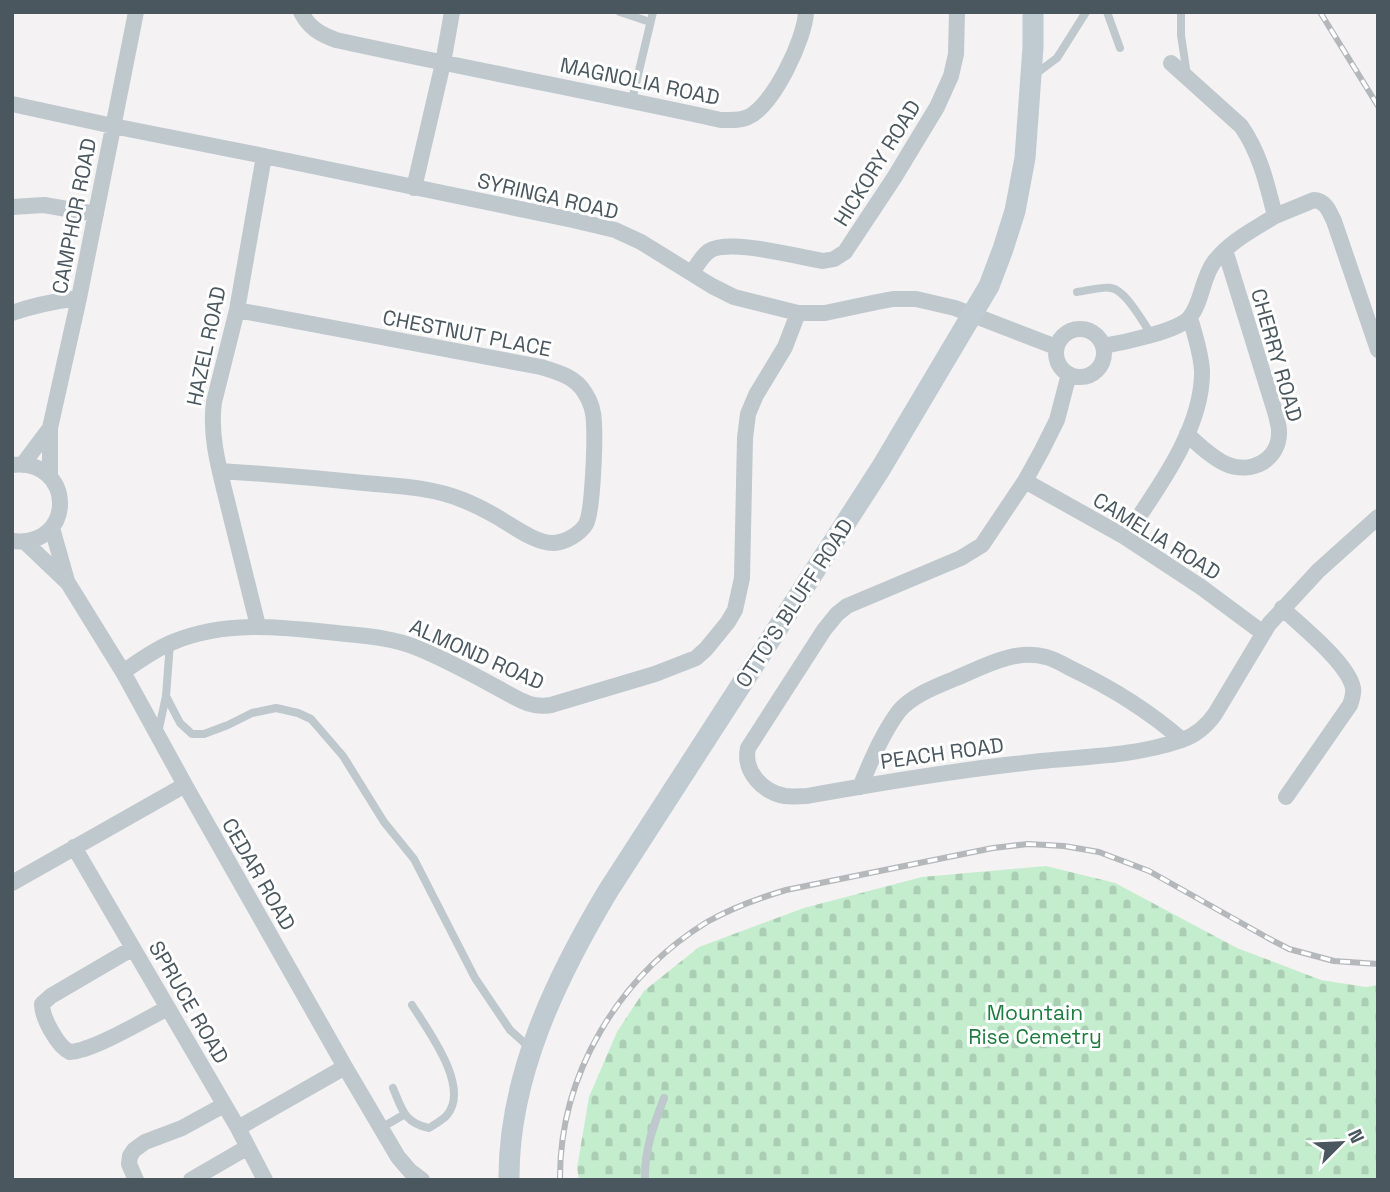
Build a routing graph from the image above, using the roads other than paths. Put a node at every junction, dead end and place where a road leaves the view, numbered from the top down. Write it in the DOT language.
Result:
graph roads {
  1 [pos="136,12"];
  2 [pos="301,12"];
  3 [pos="452,12"];
  4 [pos="620,12"];
  5 [pos="653,12"];
  6 [pos="806,12"];
  7 [pos="957,12"];
  8 [pos="1033,12"];
  9 [pos="1086,12"];
  10 [pos="1107,12"];
  11 [pos="1181,12"];
  12 [pos="650,22"];
  13 [pos="1121,48"];
  14 [pos="443,63"];
  15 [pos="1171,63"];
  16 [pos="1031,76"];
  17 [pos="1188,78"];
  18 [pos="632,100"];
  19 [pos="12,104"];
  20 [pos="113,126"];
  21 [pos="264,156"];
  22 [pos="414,188"];
  23 [pos="12,207"];
  24 [pos="96,214"];
  25 [pos="1275,216"];
  26 [pos="1225,250"];
  27 [pos="692,273"];
  28 [pos="1077,292"];
  29 [pos="79,298"];
  30 [pos="237,310"];
  31 [pos="12,313"];
  32 [pos="798,313"];
  33 [pos="973,315"];
  34 [pos="1190,318"];
  35 [pos="1152,335"];
  36 [pos="1103,346"];
  37 [pos="1056,347"];
  38 [pos="1378,350"];
  39 [pos="1069,374"];
  40 [pos="50,428"];
  41 [pos="1187,434"];
  42 [pos="18,465"];
  43 [pos="220,471"];
  44 [pos="50,476"];
  45 [pos="1024,481"];
  46 [pos="1378,517"];
  47 [pos="52,528"];
  48 [pos="1125,537"];
  49 [pos="19,542"];
  50 [pos="68,583"];
  51 [pos="1282,608"];
  52 [pos="258,626"];
  53 [pos="1263,633"];
  54 [pos="170,643"];
  55 [pos="123,672"];
  56 [pos="166,696"];
  57 [pos="158,736"];
  58 [pos="1182,740"];
  59 [pos="185,785"];
  60 [pos="860,787"];
  61 [pos="1286,797"];
  62 [pos="74,847"];
  63 [pos="12,883"];
  64 [pos="133,948"];
  65 [pos="412,1005"];
  66 [pos="168,1008"];
  67 [pos="532,1050"];
  68 [pos="345,1067"];
  69 [pos="393,1088"];
  70 [pos="664,1098"];
  71 [pos="224,1105"];
  72 [pos="405,1114"];
  73 [pos="238,1128"];
  74 [pos="381,1128"];
  75 [pos="248,1147"];
  76 [pos="420,1179"];
  77 [pos="136,1180"];
  78 [pos="191,1180"];
  79 [pos="265,1180"];
  80 [pos="509,1180"];
  81 [pos="645,1180"];
  1 -- 20 [label="street, CAMPHOR ROAD"];
  2 -- 14 [label="street, MAGNOLIA ROAD"];
  3 -- 14 [label="street"];
  4 -- 12 [label="lane"];
  5 -- 12 [label="lane"];
  6 -- 18 [label="street, MAGNOLIA ROAD"];
  7 -- 27 [label="street, HICKORY ROAD"];
  8 -- 16 [label="main road, OTTO'S BLUFF ROAD"];
  9 -- 16 [label="lane"];
  10 -- 13 [label="lane"];
  11 -- 17 [label="lane"];
  12 -- 18 [label="lane"];
  14 -- 18 [label="street, MAGNOLIA ROAD"];
  14 -- 22 [label="street"];
  15 -- 17 [label="street"];
  16 -- 33 [label="main road, OTTO'S BLUFF ROAD"];
  17 -- 25 [label="street"];
  19 -- 20 [label="street, SYRINGA ROAD"];
  20 -- 21 [label="street, SYRINGA ROAD"];
  20 -- 24 [label="street, CAMPHOR ROAD"];
  21 -- 22 [label="street, SYRINGA ROAD"];
  21 -- 30 [label="street, HAZEL ROAD"];
  22 -- 27 [label="street, SYRINGA ROAD"];
  23 -- 24 [label="street"];
  24 -- 29 [label="street, CAMPHOR ROAD"];
  25 -- 26 [label="street"];
  25 -- 38 [label="street"];
  26 -- 34 [label="street"];
  26 -- 41 [label="street, CHERRY ROAD"];
  27 -- 32 [label="street, SYRINGA ROAD"];
  28 -- 35 [label="lane"];
  29 -- 31 [label="street"];
  29 -- 40 [label="street, CAMPHOR ROAD"];
  30 -- 43 [label="street, HAZEL ROAD"];
  30 -- 43 [label="street, CHESTNUT PLACE"];
  32 -- 33 [label="street, SYRINGA ROAD"];
  32 -- 52 [label="street, ALMOND ROAD"];
  33 -- 37 [label="street, SYRINGA ROAD"];
  33 -- 67 [label="main road, OTTO'S BLUFF ROAD"];
  34 -- 35 [label="street"];
  34 -- 41 [label="street"];
  35 -- 36 [label="street"];
  36 -- 37 [label="street"];
  36 -- 39 [label="street"];
  37 -- 39 [label="street"];
  39 -- 45 [label="street"];
  40 -- 42 [label="street, CAMPHOR ROAD"];
  40 -- 44 [label="street, CAMPHOR ROAD"];
  41 -- 48 [label="street"];
  42 -- 44 [label="street"];
  43 -- 52 [label="street, HAZEL ROAD"];
  44 -- 47 [label="street, CAMPHOR ROAD"];
  45 -- 48 [label="street, CAMELIA ROAD"];
  45 -- 60 [label="street"];
  46 -- 51 [label="street, PEACH ROAD"];
  47 -- 49 [label="street"];
  47 -- 50 [label="street, CEDAR ROAD"];
  48 -- 53 [label="street, CAMELIA ROAD"];
  49 -- 50 [label="street, CEDAR ROAD"];
  50 -- 55 [label="street, CEDAR ROAD"];
  51 -- 53 [label="street, PEACH ROAD"];
  51 -- 61 [label="street"];
  52 -- 54 [label="street, ALMOND ROAD"];
  53 -- 58 [label="street, PEACH ROAD"];
  54 -- 55 [label="street, ALMOND ROAD"];
  54 -- 56 [label="lane"];
  55 -- 57 [label="street, CEDAR ROAD"];
  56 -- 57 [label="lane"];
  56 -- 67 [label="lane"];
  57 -- 59 [label="street, CEDAR ROAD"];
  58 -- 60 [label="street, PEACH ROAD"];
  58 -- 60 [label="street, PEACH ROAD"];
  59 -- 62 [label="street"];
  59 -- 68 [label="street, CEDAR ROAD"];
  62 -- 63 [label="street"];
  62 -- 64 [label="street, SPRUCE ROAD"];
  64 -- 66 [label="street, SPRUCE ROAD"];
  64 -- 66 [label="street"];
  65 -- 72 [label="lane"];
  66 -- 71 [label="street, SPRUCE ROAD"];
  67 -- 80 [label="main road, OTTO'S BLUFF ROAD"];
  68 -- 73 [label="street"];
  68 -- 74 [label="street, CEDAR ROAD"];
  69 -- 72 [label="lane"];
  70 -- 81 [label="lane"];
  71 -- 73 [label="street, SPRUCE ROAD"];
  71 -- 77 [label="street"];
  72 -- 74 [label="lane"];
  73 -- 75 [label="street, SPRUCE ROAD"];
  74 -- 76 [label="street, CEDAR ROAD"];
  75 -- 78 [label="street"];
  75 -- 79 [label="street, SPRUCE ROAD"];
}
